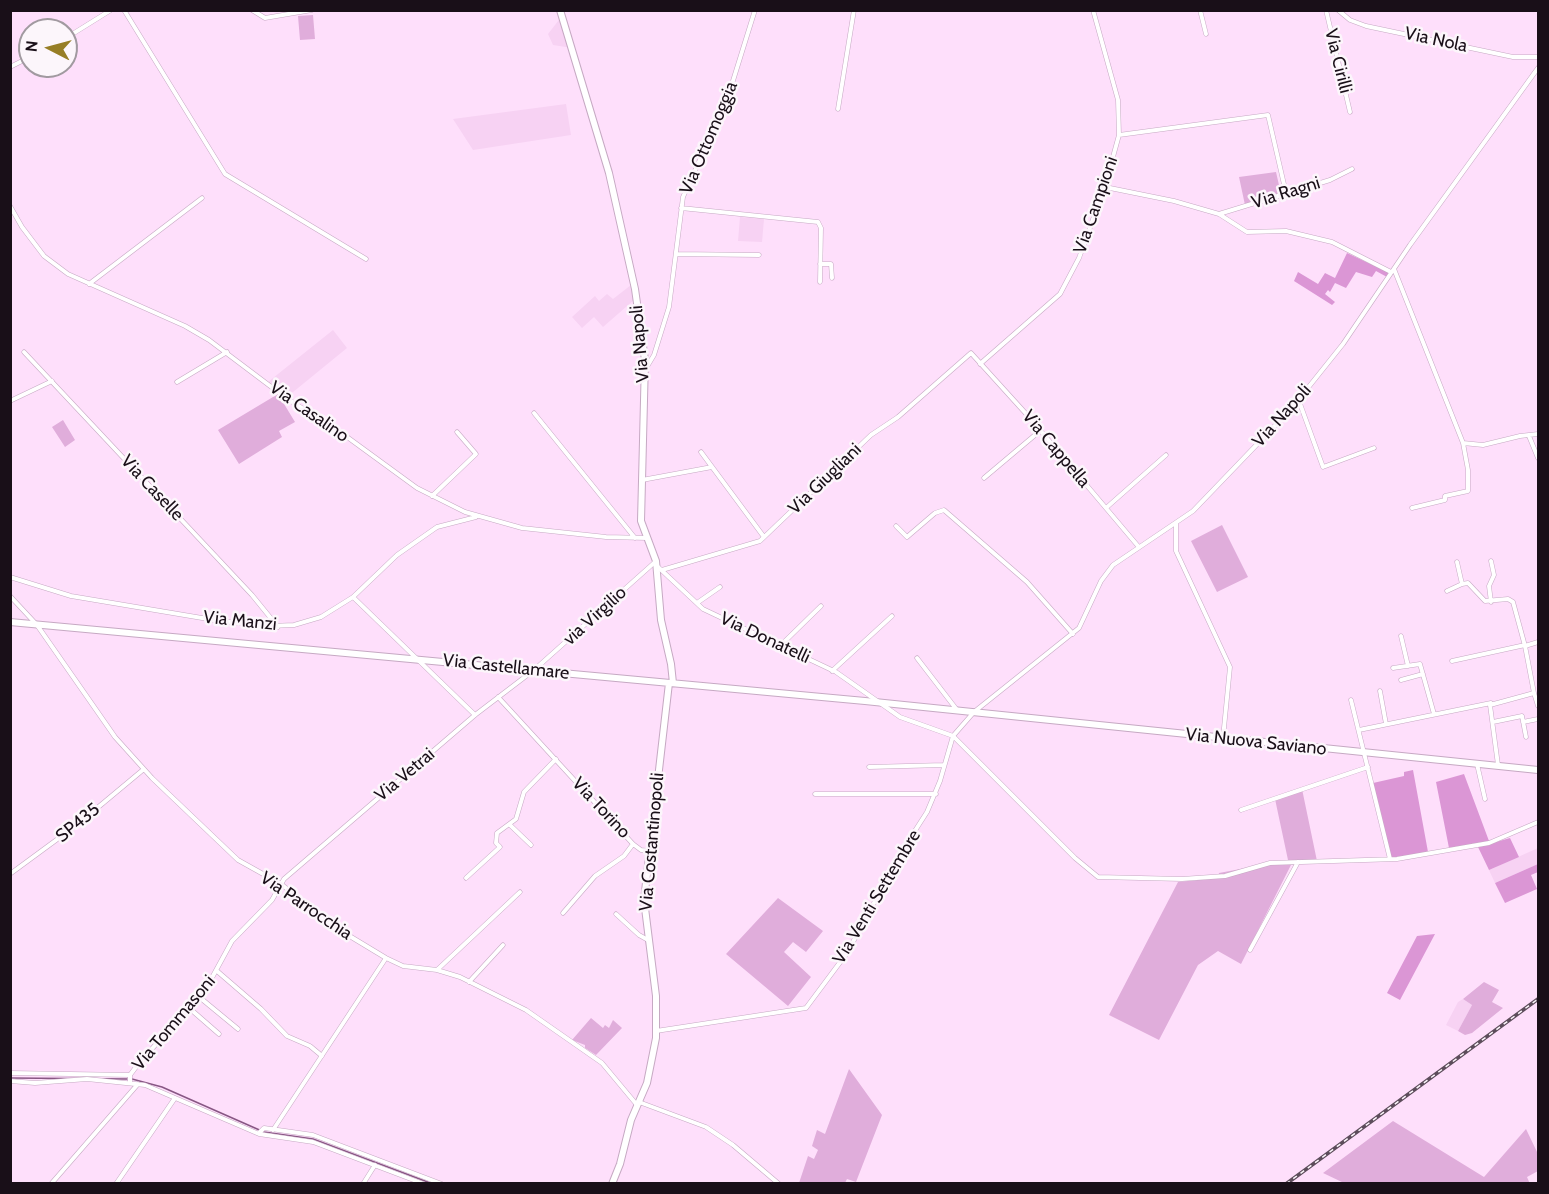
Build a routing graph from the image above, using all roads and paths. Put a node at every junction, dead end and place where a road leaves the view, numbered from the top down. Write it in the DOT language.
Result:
graph roads {
  1 [pos="111,10"];
  2 [pos="124,10"];
  3 [pos="252,10"];
  4 [pos="312,10"];
  5 [pos="560,10"];
  6 [pos="755,10"];
  7 [pos="854,10"];
  8 [pos="1093,10"];
  9 [pos="1200,10"];
  10 [pos="1326,10"];
  11 [pos="1338,10"];
  12 [pos="78,31"];
  13 [pos="1206,34"];
  14 [pos="1539,57"];
  15 [pos="1539,68"];
  16 [pos="838,109"];
  17 [pos="1350,111"];
  18 [pos="1119,135"];
  19 [pos="1352,169"];
  20 [pos="1105,186"];
  21 [pos="1286,193"];
  22 [pos="202,198"];
  23 [pos="10,206"];
  24 [pos="681,208"];
  25 [pos="1219,214"];
  26 [pos="676,254"];
  27 [pos="759,255"];
  28 [pos="366,259"];
  29 [pos="820,264"];
  30 [pos="1393,270"];
  31 [pos="832,278"];
  32 [pos="820,282"];
  33 [pos="89,285"];
  34 [pos="24,352"];
  35 [pos="227,352"];
  36 [pos="972,353"];
  37 [pos="980,363"];
  38 [pos="645,370"];
  39 [pos="52,381"];
  40 [pos="177,382"];
  41 [pos="1298,400"];
  42 [pos="10,401"];
  43 [pos="534,413"];
  44 [pos="1041,430"];
  45 [pos="457,432"];
  46 [pos="1539,435"];
  47 [pos="1529,436"];
  48 [pos="1463,443"];
  49 [pos="1374,448"];
  50 [pos="701,452"];
  51 [pos="1166,455"];
  52 [pos="1539,458"];
  53 [pos="712,466"];
  54 [pos="984,478"];
  55 [pos="641,481"];
  56 [pos="432,496"];
  57 [pos="1106,508"];
  58 [pos="1412,508"];
  59 [pos="476,516"];
  60 [pos="1176,522"];
  61 [pos="896,526"];
  62 [pos="764,537"];
  63 [pos="635,538"];
  64 [pos="647,538"];
  65 [pos="1138,546"];
  66 [pos="1491,561"];
  67 [pos="1457,562"];
  68 [pos="658,566"];
  69 [pos="10,577"];
  70 [pos="1462,584"];
  71 [pos="720,587"];
  72 [pos="1447,591"];
  73 [pos="10,596"];
  74 [pos="353,597"];
  75 [pos="1491,602"];
  76 [pos="697,603"];
  77 [pos="821,606"];
  78 [pos="892,616"];
  79 [pos="10,622"];
  80 [pos="37,625"];
  81 [pos="278,627"];
  82 [pos="1073,633"];
  83 [pos="1401,636"];
  84 [pos="1539,642"];
  85 [pos="780,646"];
  86 [pos="1525,646"];
  87 [pos="417,658"];
  88 [pos="917,658"];
  89 [pos="1452,661"];
  90 [pos="1408,666"];
  91 [pos="1393,668"];
  92 [pos="534,670"];
  93 [pos="832,670"];
  94 [pos="1423,674"];
  95 [pos="1401,680"];
  96 [pos="671,683"];
  97 [pos="1380,691"];
  98 [pos="1534,693"];
  99 [pos="498,697"];
  100 [pos="1351,700"];
  101 [pos="879,703"];
  102 [pos="1491,703"];
  103 [pos="1539,706"];
  104 [pos="957,710"];
  105 [pos="974,712"];
  106 [pos="1434,714"];
  107 [pos="475,715"];
  108 [pos="1539,719"];
  109 [pos="1493,722"];
  110 [pos="1523,722"];
  111 [pos="1386,724"];
  112 [pos="1359,730"];
  113 [pos="953,736"];
  114 [pos="1526,737"];
  115 [pos="1223,738"];
  116 [pos="1365,753"];
  117 [pos="556,759"];
  118 [pos="1477,764"];
  119 [pos="944,765"];
  120 [pos="1498,766"];
  121 [pos="869,767"];
  122 [pos="1368,767"];
  123 [pos="144,769"];
  124 [pos="1539,770"];
  125 [pos="815,794"];
  126 [pos="936,794"];
  127 [pos="1485,799"];
  128 [pos="1241,810"];
  129 [pos="1539,822"];
  130 [pos="510,825"];
  131 [pos="633,844"];
  132 [pos="531,845"];
  133 [pos="649,851"];
  134 [pos="1390,859"];
  135 [pos="1299,861"];
  136 [pos="10,873"];
  137 [pos="466,878"];
  138 [pos="281,884"];
  139 [pos="520,892"];
  140 [pos="563,913"];
  141 [pos="616,914"];
  142 [pos="648,940"];
  143 [pos="503,945"];
  144 [pos="1250,950"];
  145 [pos="386,958"];
  146 [pos="437,970"];
  147 [pos="217,971"];
  148 [pos="469,982"];
  149 [pos="198,996"];
  150 [pos="188,1007"];
  151 [pos="238,1029"];
  152 [pos="656,1031"];
  153 [pos="219,1034"];
  154 [pos="322,1056"];
  155 [pos="10,1074"];
  156 [pos="130,1079"];
  157 [pos="10,1081"];
  158 [pos="138,1084"];
  159 [pos="175,1098"];
  160 [pos="638,1103"];
  161 [pos="273,1130"];
  162 [pos="260,1132"];
  163 [pos="375,1165"];
  164 [pos="51,1184"];
  165 [pos="116,1184"];
  166 [pos="363,1184"];
  167 [pos="424,1184"];
  168 [pos="442,1184"];
  169 [pos="612,1184"];
  170 [pos="779,1184"];
  1 -- 12 [label="street"];
  2 -- 28 [label="street"];
  3 -- 4 [label="street"];
  5 -- 38 [label="main road, Via Napoli"];
  6 -- 24 [label="street, Via Ottomoggia"];
  7 -- 16 [label="street"];
  8 -- 18 [label="street, Via Campioni"];
  9 -- 13 [label="street"];
  10 -- 17 [label="street, Via Cirilli"];
  11 -- 14 [label="street, Via Nola"];
  15 -- 30 [label="street, Via Napoli"];
  18 -- 20 [label="street, Via Campioni"];
  18 -- 21 [label="street"];
  19 -- 21 [label="street, Via Ragni"];
  20 -- 25 [label="street, Via Ragni"];
  20 -- 37 [label="street, Via Campioni"];
  21 -- 25 [label="street, Via Ragni"];
  22 -- 33 [label="street"];
  23 -- 33 [label="street, Via Casalino"];
  24 -- 26 [label="street, Via Ottomoggia"];
  24 -- 29 [label="street"];
  25 -- 30 [label="street, Via Ragni"];
  26 -- 27 [label="street"];
  26 -- 38 [label="street, Via Ottomoggia"];
  29 -- 31 [label="street"];
  29 -- 32 [label="street"];
  30 -- 41 [label="street, Via Napoli"];
  30 -- 48 [label="street"];
  33 -- 35 [label="street, Via Casalino"];
  34 -- 39 [label="street, Via Caselle"];
  35 -- 40 [label="street"];
  35 -- 56 [label="street, Via Casalino"];
  36 -- 37 [label="street, Via Cappella"];
  36 -- 62 [label="street, Via Giugliani"];
  37 -- 44 [label="street, Via Cappella"];
  38 -- 55 [label="main road, Via Napoli"];
  39 -- 42 [label="street"];
  39 -- 81 [label="street, Via Caselle"];
  41 -- 49 [label="street"];
  41 -- 60 [label="street, Via Napoli"];
  43 -- 63 [label="street"];
  44 -- 54 [label="street"];
  44 -- 57 [label="street, Via Cappella"];
  45 -- 56 [label="street"];
  46 -- 47 [label="street"];
  47 -- 48 [label="street"];
  47 -- 52 [label="street"];
  48 -- 58 [label="street"];
  50 -- 53 [label="street"];
  51 -- 57 [label="street"];
  53 -- 55 [label="street"];
  53 -- 62 [label="street"];
  55 -- 64 [label="main road, Via Napoli"];
  56 -- 59 [label="street, Via Casalino"];
  57 -- 65 [label="street, Via Cappella"];
  59 -- 63 [label="street, Via Casalino"];
  59 -- 74 [label="street, Via Manzi"];
  60 -- 65 [label="street, Via Napoli"];
  60 -- 115 [label="street"];
  61 -- 82 [label="street"];
  62 -- 68 [label="street, Via Giugliani"];
  63 -- 64 [label="street, Via Casalino"];
  64 -- 68 [label="main road, Via Napoli"];
  65 -- 82 [label="street, Via Napoli"];
  66 -- 75 [label="street"];
  67 -- 70 [label="street"];
  68 -- 76 [label="street, Via Donatelli"];
  68 -- 92 [label="street, via Virgilio"];
  68 -- 96 [label="main road, Via Napoli"];
  69 -- 81 [label="street, Via Manzi"];
  70 -- 72 [label="street"];
  70 -- 75 [label="street"];
  71 -- 76 [label="street"];
  73 -- 80 [label="street, Via Parrocchia"];
  74 -- 81 [label="street, Via Manzi"];
  74 -- 87 [label="street"];
  75 -- 86 [label="street"];
  76 -- 85 [label="street, Via Donatelli"];
  77 -- 85 [label="street"];
  78 -- 93 [label="street"];
  79 -- 80 [label="main road, Via Castellamare"];
  80 -- 87 [label="main road, Via Castellamare"];
  80 -- 123 [label="street, Via Parrocchia"];
  82 -- 105 [label="street, Via Napoli"];
  83 -- 90 [label="street"];
  84 -- 86 [label="street"];
  85 -- 93 [label="street, Via Donatelli"];
  86 -- 89 [label="street"];
  86 -- 98 [label="street"];
  87 -- 92 [label="main road, Via Castellamare"];
  87 -- 107 [label="street"];
  88 -- 104 [label="street"];
  90 -- 91 [label="street"];
  90 -- 94 [label="street"];
  92 -- 96 [label="main road, Via Castellamare"];
  92 -- 99 [label="street, Via Vetrai"];
  93 -- 101 [label="street, Via Donatelli"];
  94 -- 95 [label="street"];
  94 -- 106 [label="street"];
  96 -- 101 [label="main road, Via Castellamare"];
  96 -- 133 [label="main road, Via Costantinopoli"];
  97 -- 111 [label="street"];
  98 -- 102 [label="street"];
  98 -- 103 [label="street"];
  99 -- 107 [label="street, Via Vetrai"];
  99 -- 117 [label="street, Via Torino"];
  100 -- 112 [label="street"];
  101 -- 104 [label="main road, Via Castellamare"];
  101 -- 113 [label="street, Via Donatelli"];
  102 -- 106 [label="street"];
  102 -- 109 [label="street"];
  104 -- 105 [label="main road, Via Castellamare"];
  105 -- 113 [label="street, Via Venti Settembre"];
  105 -- 115 [label="main road, Via Nuova Saviano"];
  106 -- 111 [label="street"];
  107 -- 138 [label="street, Via Vetrai"];
  108 -- 110 [label="street"];
  109 -- 110 [label="street"];
  109 -- 120 [label="street"];
  110 -- 114 [label="street"];
  111 -- 112 [label="street"];
  112 -- 116 [label="street"];
  113 -- 119 [label="street, Via Venti Settembre"];
  113 -- 135 [label="street"];
  115 -- 116 [label="main road, Via Nuova Saviano"];
  116 -- 118 [label="main road, Via Nuova Saviano"];
  116 -- 122 [label="street"];
  117 -- 130 [label="street"];
  117 -- 131 [label="street, Via Torino"];
  118 -- 120 [label="main road, Via Nuova Saviano"];
  118 -- 127 [label="street"];
  119 -- 121 [label="street"];
  119 -- 126 [label="street, Via Venti Settembre"];
  120 -- 124 [label="main road, Via Nuova Saviano"];
  122 -- 128 [label="street"];
  122 -- 134 [label="street"];
  123 -- 136 [label="street, SP435"];
  123 -- 138 [label="street, Via Parrocchia"];
  125 -- 126 [label="street"];
  126 -- 152 [label="street, Via Venti Settembre"];
  129 -- 134 [label="street"];
  130 -- 132 [label="street"];
  130 -- 137 [label="street"];
  131 -- 133 [label="street, Via Torino"];
  131 -- 140 [label="street"];
  133 -- 142 [label="main road, Via Costantinopoli"];
  134 -- 135 [label="street"];
  135 -- 144 [label="street"];
  138 -- 145 [label="street, Via Parrocchia"];
  138 -- 147 [label="street, Via Tommasoni"];
  139 -- 146 [label="street"];
  141 -- 142 [label="street"];
  142 -- 152 [label="main road, Via Costantinopoli"];
  143 -- 148 [label="street"];
  145 -- 146 [label="street, Via Parrocchia"];
  145 -- 154 [label="street"];
  146 -- 148 [label="street, Via Parrocchia"];
  147 -- 149 [label="street, Via Tommasoni"];
  147 -- 154 [label="street"];
  148 -- 160 [label="street, Via Parrocchia"];
  149 -- 150 [label="street, Via Tommasoni"];
  149 -- 151 [label="street"];
  150 -- 153 [label="street"];
  150 -- 156 [label="street, Via Tommasoni"];
  152 -- 160 [label="main road, Via Costantinopoli"];
  154 -- 161 [label="street"];
  155 -- 156 [label="street"];
  156 -- 157 [label="street"];
  156 -- 158 [label="street"];
  158 -- 159 [label="street"];
  158 -- 164 [label="street"];
  159 -- 162 [label="street"];
  159 -- 165 [label="street"];
  160 -- 169 [label="main road, Via Costantinopoli"];
  160 -- 170 [label="street"];
  161 -- 162 [label="street"];
  161 -- 168 [label="street"];
  162 -- 163 [label="street"];
  163 -- 166 [label="street"];
  163 -- 167 [label="street"];
}
